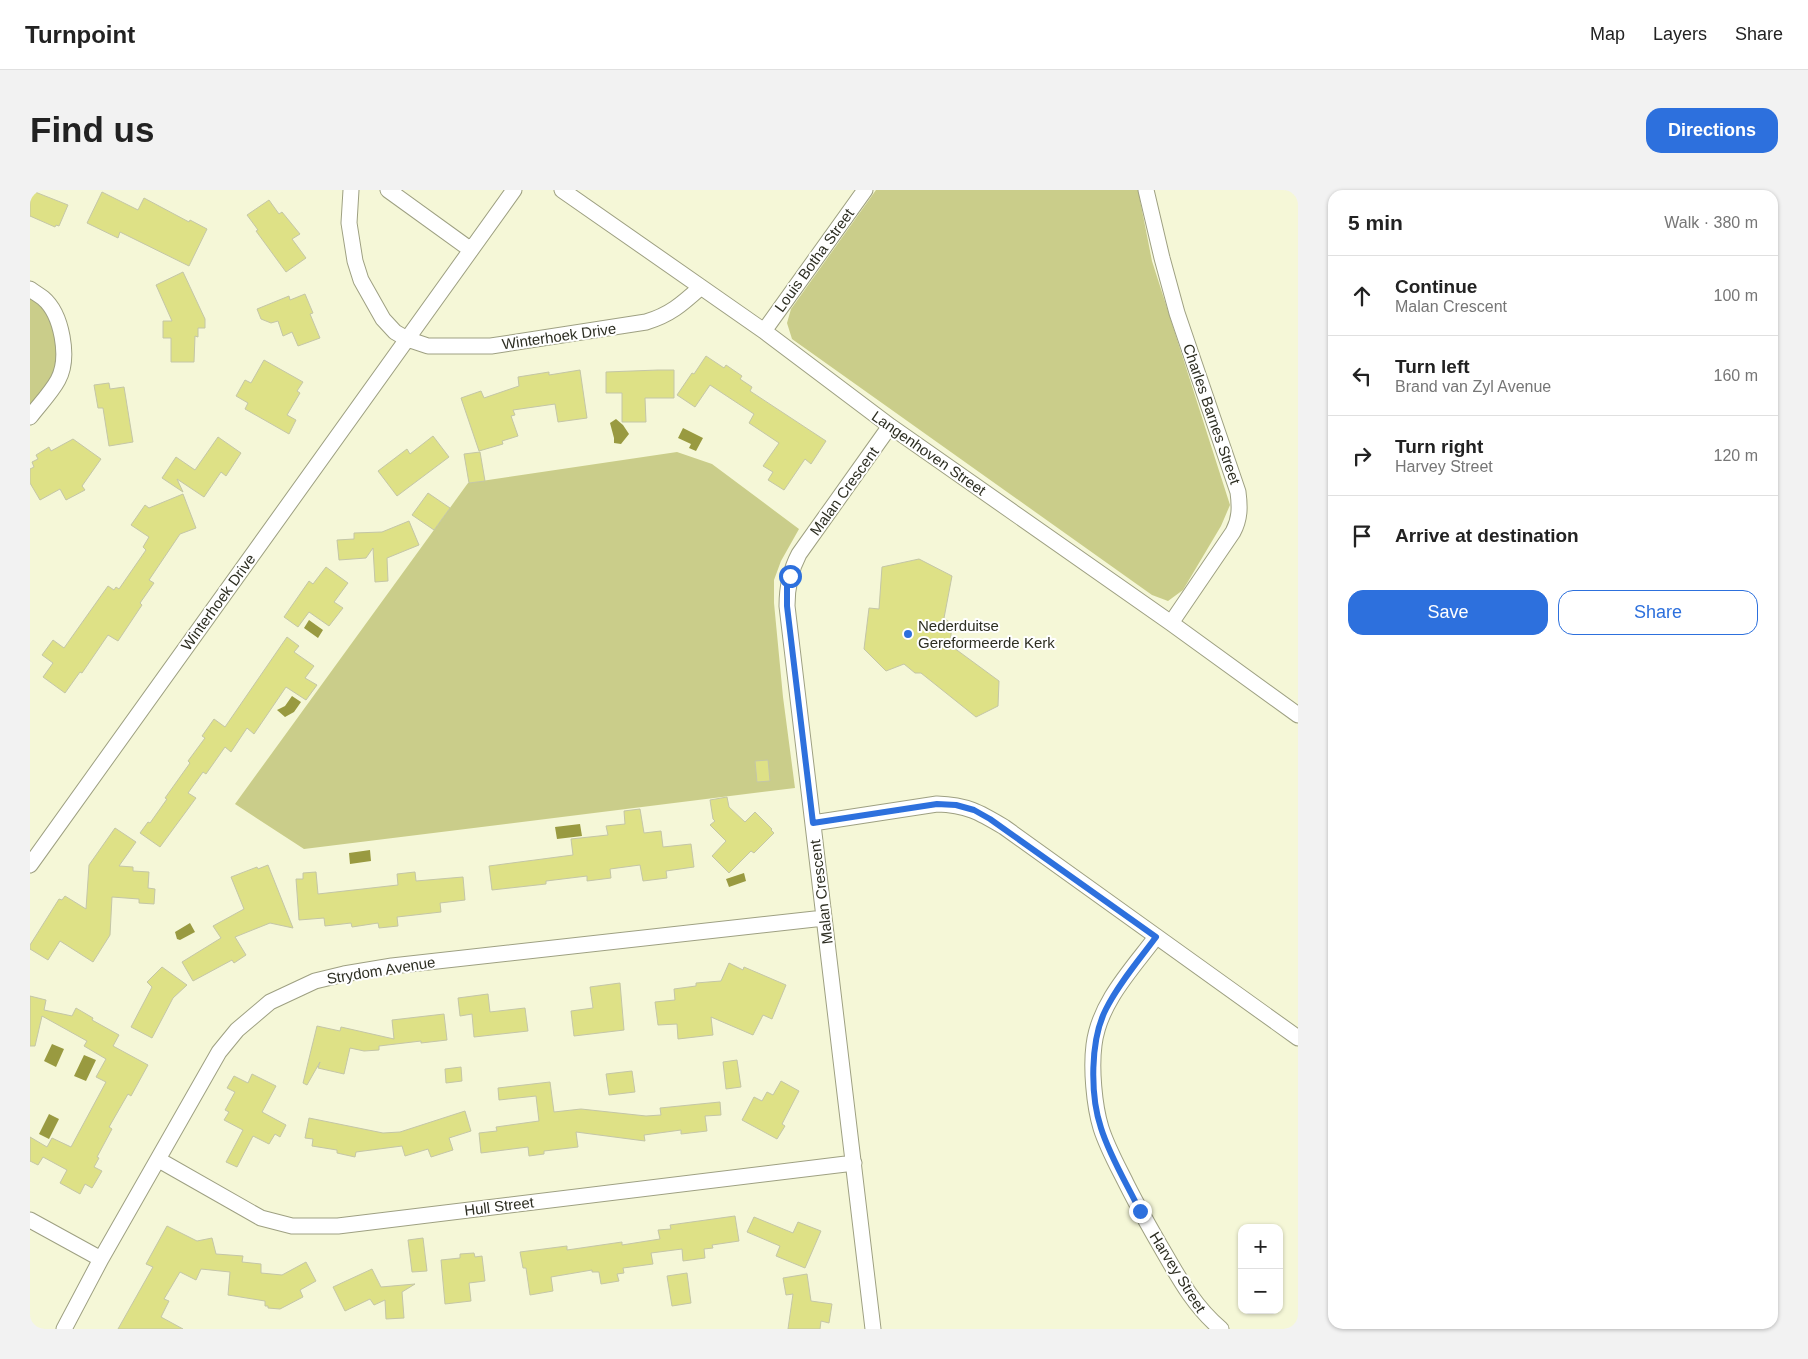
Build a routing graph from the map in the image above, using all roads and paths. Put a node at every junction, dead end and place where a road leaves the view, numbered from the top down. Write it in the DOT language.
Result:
graph roads {
  1 [pos="352,190"];
  2 [pos="388,190"];
  3 [pos="514,190"];
  4 [pos="562,190"];
  5 [pos="865,190"];
  6 [pos="1146,190"];
  7 [pos="471,250"];
  8 [pos="700,287"];
  9 [pos="30,289"];
  10 [pos="764,331"];
  11 [pos="407,339"];
  12 [pos="30,417"];
  13 [pos="890,426"];
  14 [pos="1171,623"];
  15 [pos="1298,716"];
  16 [pos="813,823"];
  17 [pos="30,865"];
  18 [pos="824,918"];
  19 [pos="1156,937"];
  20 [pos="1298,1038"];
  21 [pos="159,1160"];
  22 [pos="854,1163"];
  23 [pos="30,1220"];
  24 [pos="101,1259"];
  25 [pos="64,1329"];
  26 [pos="873,1329"];
  27 [pos="1221,1329"];
  1 -- 11 [label="street, Winterhoek Drive"];
  2 -- 7 [label="street"];
  3 -- 7 [label="street, Winterhoek Drive"];
  4 -- 8 [label="street, Langenhoven Street"];
  5 -- 10 [label="street, Louis Botha Street"];
  6 -- 14 [label="street, Charles Barnes Street"];
  7 -- 11 [label="street, Winterhoek Drive"];
  8 -- 10 [label="street, Langenhoven Street"];
  8 -- 11 [label="street, Winterhoek Drive"];
  9 -- 12 [label="street"];
  10 -- 13 [label="street, Langenhoven Street"];
  11 -- 17 [label="street, Winterhoek Drive"];
  13 -- 14 [label="street, Langenhoven Street"];
  13 -- 16 [label="street, Malan Crescent"];
  14 -- 15 [label="street, Langenhoven Street"];
  16 -- 18 [label="street, Malan Crescent"];
  16 -- 19 [label="street"];
  18 -- 21 [label="street, Strydom Avenue"];
  18 -- 22 [label="street, Malan Crescent"];
  19 -- 20 [label="street"];
  19 -- 27 [label="street, Harvey Street"];
  21 -- 22 [label="street, Hull Street"];
  21 -- 24 [label="street, Strydom Avenue"];
  22 -- 26 [label="street, Malan Crescent"];
  23 -- 24 [label="street"];
  24 -- 25 [label="street, Strydom Avenue"];
}
